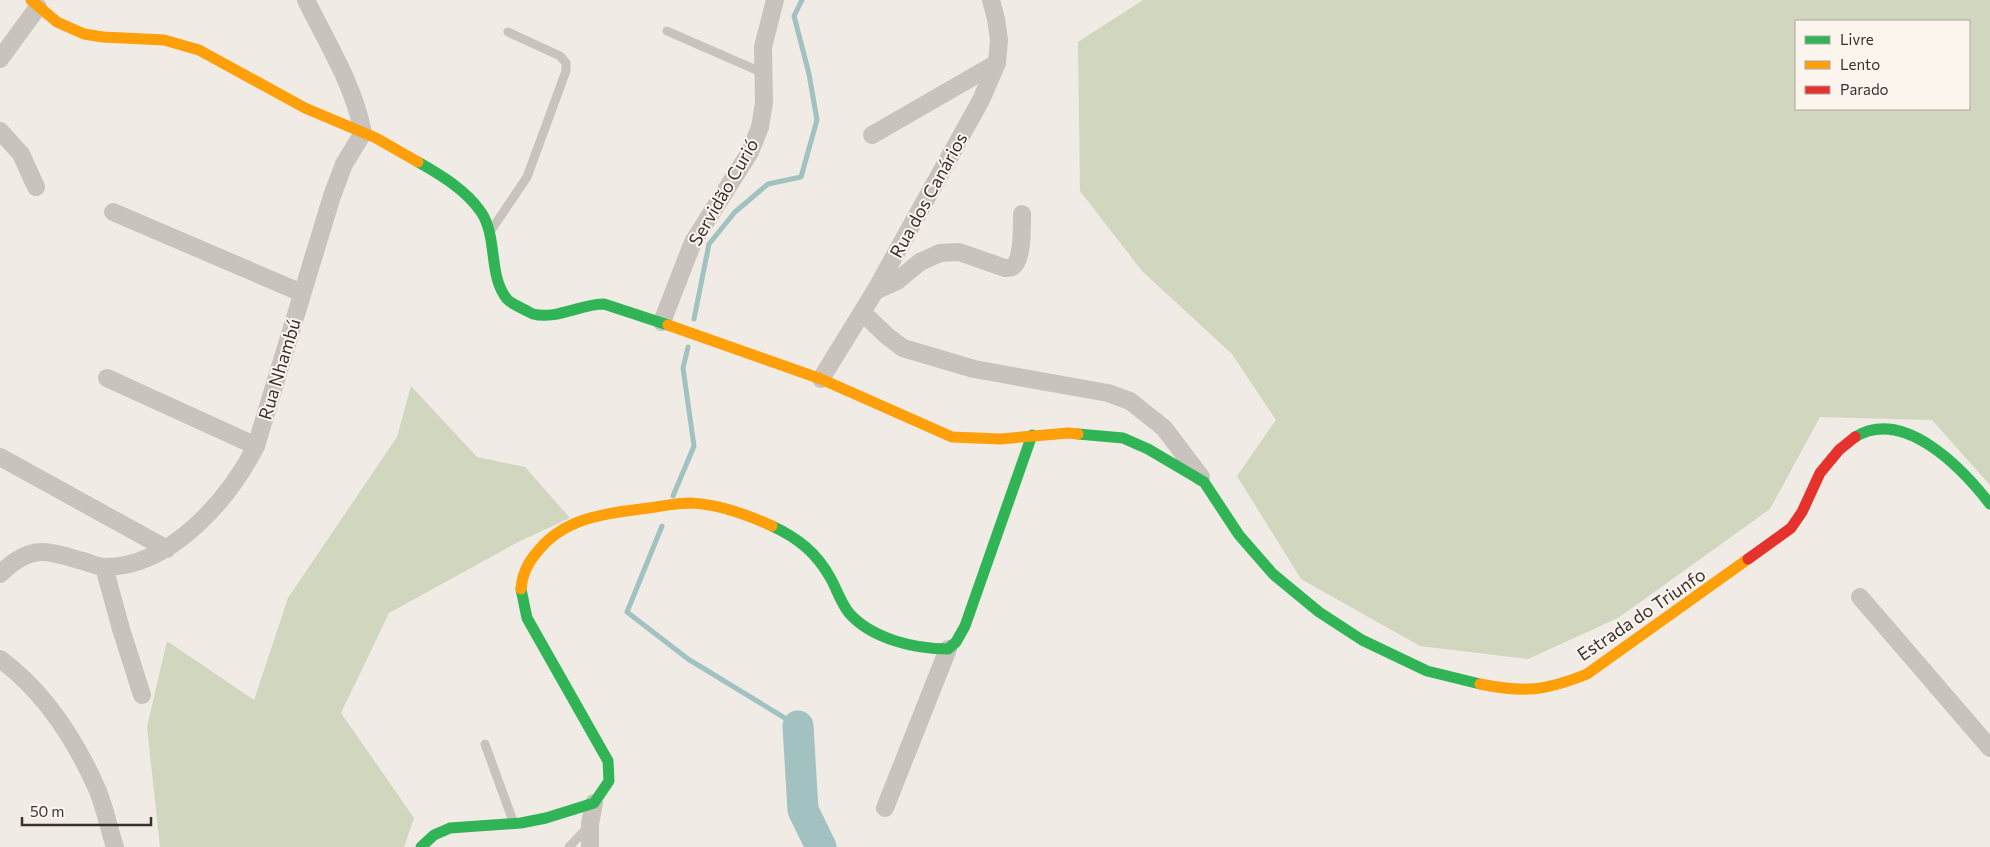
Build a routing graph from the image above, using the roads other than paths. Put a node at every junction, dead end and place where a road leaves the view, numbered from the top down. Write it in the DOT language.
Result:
graph roads {
  1 [pos="306,0"];
  2 [pos="775,0"];
  3 [pos="991,0"];
  4 [pos="35,4"];
  5 [pos="667,31"];
  6 [pos="508,32"];
  7 [pos="0,59"];
  8 [pos="997,63"];
  9 [pos="763,73"];
  10 [pos="0,131"];
  11 [pos="363,133"];
  12 [pos="872,135"];
  13 [pos="36,187"];
  14 [pos="113,212"];
  15 [pos="1022,214"];
  16 [pos="490,232"];
  17 [pos="875,291"];
  18 [pos="302,293"];
  19 [pos="862,312"];
  20 [pos="662,322"];
  21 [pos="107,378"];
  22 [pos="821,379"];
  23 [pos="1032,436"];
  24 [pos="256,446"];
  25 [pos="0,457"];
  26 [pos="1204,482"];
  27 [pos="1990,504"];
  28 [pos="167,549"];
  29 [pos="104,567"];
  30 [pos="0,574"];
  31 [pos="1860,597"];
  32 [pos="948,649"];
  33 [pos="0,659"];
  34 [pos="142,695"];
  35 [pos="485,744"];
  36 [pos="1990,748"];
  37 [pos="594,803"];
  38 [pos="885,808"];
  39 [pos="514,824"];
  40 [pos="590,824"];
  41 [pos="114,847"];
  42 [pos="421,847"];
  43 [pos="569,847"];
  44 [pos="590,847"];
  1 -- 11 [label="street"];
  2 -- 9 [label="street, Servidão Curió"];
  3 -- 8 [label="street, Rua dos Canários"];
  4 -- 7 [label="street"];
  4 -- 11 [label="street"];
  5 -- 9 [label="lane"];
  6 -- 16 [label="lane"];
  8 -- 12 [label="street"];
  8 -- 17 [label="street, Rua dos Canários"];
  9 -- 20 [label="street, Servidão Curió"];
  10 -- 13 [label="street"];
  11 -- 16 [label="street"];
  11 -- 18 [label="street, Rua Nhambú"];
  14 -- 18 [label="street"];
  15 -- 17 [label="street"];
  16 -- 20 [label="street"];
  17 -- 19 [label="street, Rua dos Canários"];
  18 -- 24 [label="street, Rua Nhambú"];
  19 -- 22 [label="street, Rua dos Canários"];
  19 -- 26 [label="street"];
  20 -- 22 [label="street"];
  21 -- 24 [label="street"];
  22 -- 23 [label="street"];
  23 -- 26 [label="street"];
  23 -- 32 [label="street"];
  24 -- 28 [label="street, Rua Nhambú"];
  25 -- 28 [label="street"];
  26 -- 27 [label="street, Estrada do Triunfo"];
  28 -- 29 [label="street, Rua Nhambú"];
  29 -- 30 [label="street, Rua Nhambú"];
  29 -- 34 [label="street"];
  31 -- 36 [label="street"];
  32 -- 37 [label="street"];
  32 -- 38 [label="street"];
  33 -- 41 [label="street"];
  35 -- 39 [label="lane"];
  37 -- 39 [label="street"];
  37 -- 40 [label="street"];
  39 -- 42 [label="street"];
  40 -- 43 [label="lane"];
  40 -- 44 [label="street"];
}
